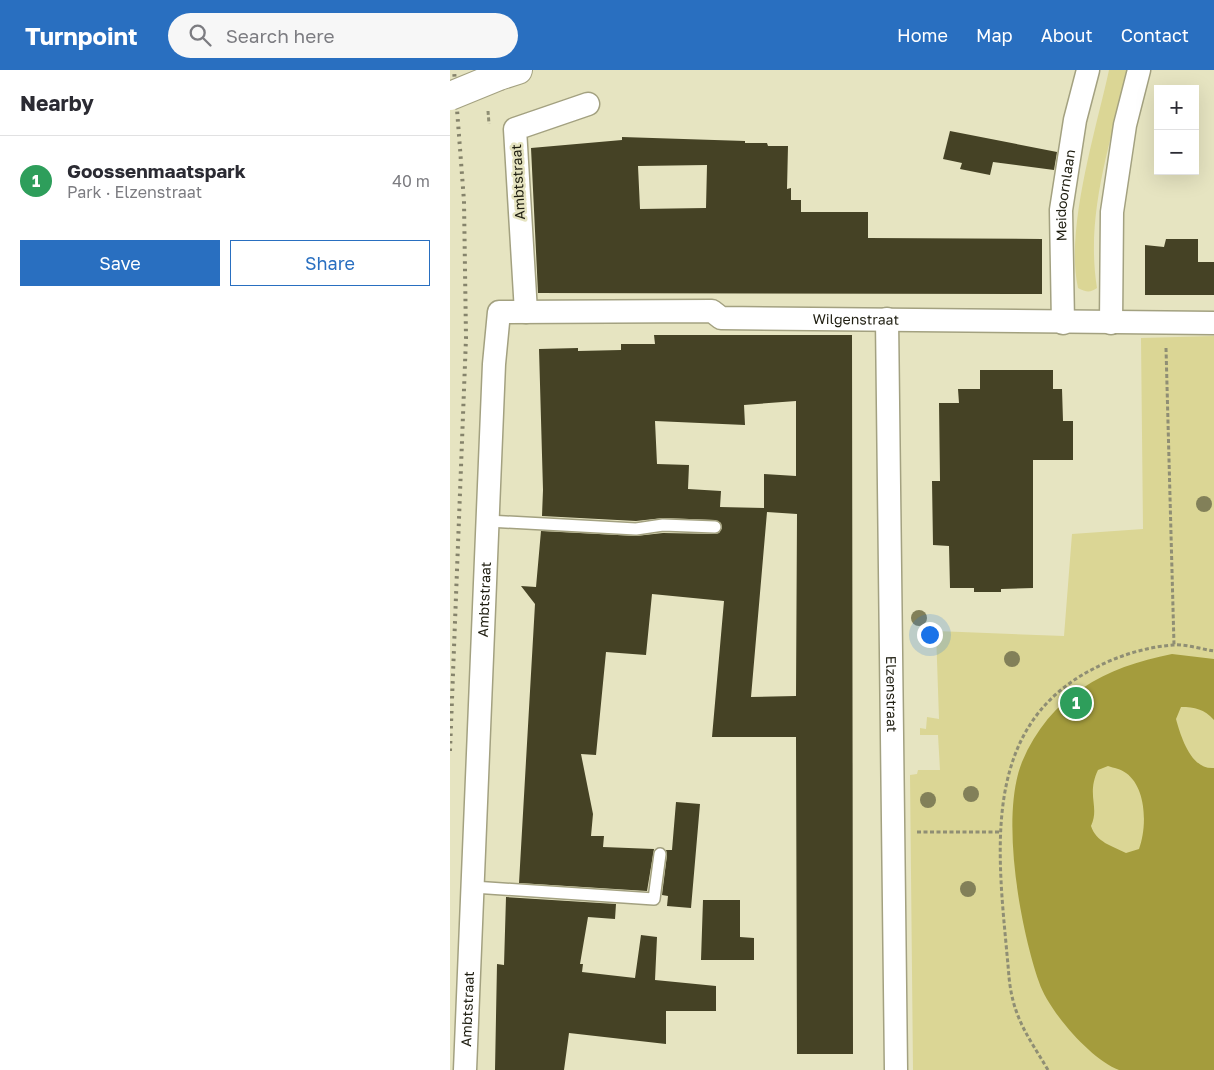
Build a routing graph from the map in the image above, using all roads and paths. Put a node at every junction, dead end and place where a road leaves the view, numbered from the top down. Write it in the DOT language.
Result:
graph roads {
  1 [pos="1088,70"];
  2 [pos="1140,70"];
  3 [pos="508,73"];
  4 [pos="450,96"];
  5 [pos="588,104"];
  6 [pos="499,312"];
  7 [pos="526,312"];
  8 [pos="887,319"];
  9 [pos="1063,323"];
  10 [pos="1111,323"];
  11 [pos="1166,323"];
  12 [pos="1214,323"];
  13 [pos="488,521"];
  14 [pos="715,527"];
  15 [pos="1174,645"];
  16 [pos="1214,651"];
  17 [pos="894,830"];
  18 [pos="999,832"];
  19 [pos="660,854"];
  20 [pos="473,887"];
  21 [pos="465,1070"];
  22 [pos="896,1070"];
  23 [pos="1048,1070"];
  1 -- 9 [label="street, Meidoornlaan"];
  2 -- 10 [label="street"];
  3 -- 4 [label="main road, bridge"];
  5 -- 7 [label="street, Ambtstraat"];
  6 -- 7 [label="street, Wilgenstraat"];
  6 -- 13 [label="street, Ambtstraat"];
  7 -- 8 [label="street, Wilgenstraat"];
  8 -- 9 [label="street, Wilgenstraat"];
  8 -- 17 [label="street, Elzenstraat"];
  9 -- 10 [label="street, Wilgenstraat"];
  10 -- 11 [label="street, Wilgenstraat"];
  11 -- 12 [label="street, Wilgenstraat"];
  11 -- 15 [label="path"];
  13 -- 14 [label="lane"];
  13 -- 20 [label="street, Ambtstraat"];
  15 -- 16 [label="path"];
  15 -- 18 [label="path"];
  17 -- 18 [label="path"];
  17 -- 22 [label="street, Elzenstraat"];
  18 -- 23 [label="path"];
  19 -- 20 [label="lane"];
  20 -- 21 [label="street, Ambtstraat"];
}
